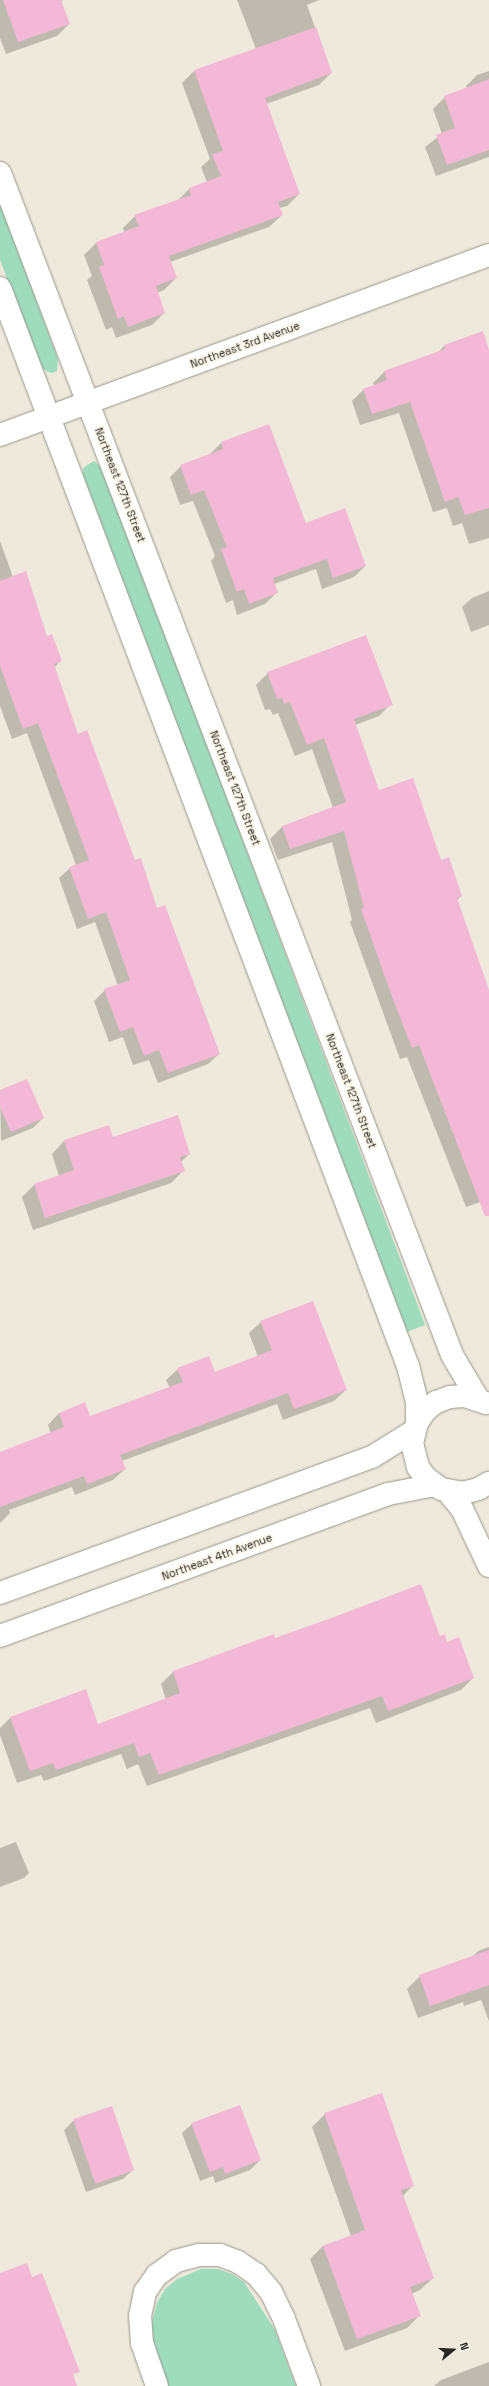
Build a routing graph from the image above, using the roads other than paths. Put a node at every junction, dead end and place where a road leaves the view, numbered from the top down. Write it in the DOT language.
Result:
graph roads {
  1 [pos="0,173"];
  2 [pos="489,255"];
  3 [pos="0,288"];
  4 [pos="89,403"];
  5 [pos="50,417"];
  6 [pos="0,435"];
  7 [pos="485,1403"];
  8 [pos="416,1427"];
  9 [pos="489,1483"];
  10 [pos="441,1488"];
  11 [pos="489,1566"];
  12 [pos="0,1593"];
  13 [pos="0,1636"];
  14 [pos="157,2386"];
  15 [pos="309,2386"];
  1 -- 4 [label="street, Northeast 127th Street"];
  2 -- 4 [label="street, Northeast 3rd Avenue"];
  3 -- 5 [label="street"];
  4 -- 5 [label="street, Northeast 3rd Avenue"];
  4 -- 7 [label="street, Northeast 127th Street"];
  5 -- 6 [label="street, Northeast 3rd Avenue"];
  5 -- 8 [label="street"];
  7 -- 8 [label="street"];
  8 -- 10 [label="street"];
  8 -- 12 [label="street"];
  9 -- 10 [label="street, Northeast 4th Avenue"];
  10 -- 11 [label="street"];
  10 -- 13 [label="street, Northeast 4th Avenue"];
  14 -- 15 [label="street"];
}
